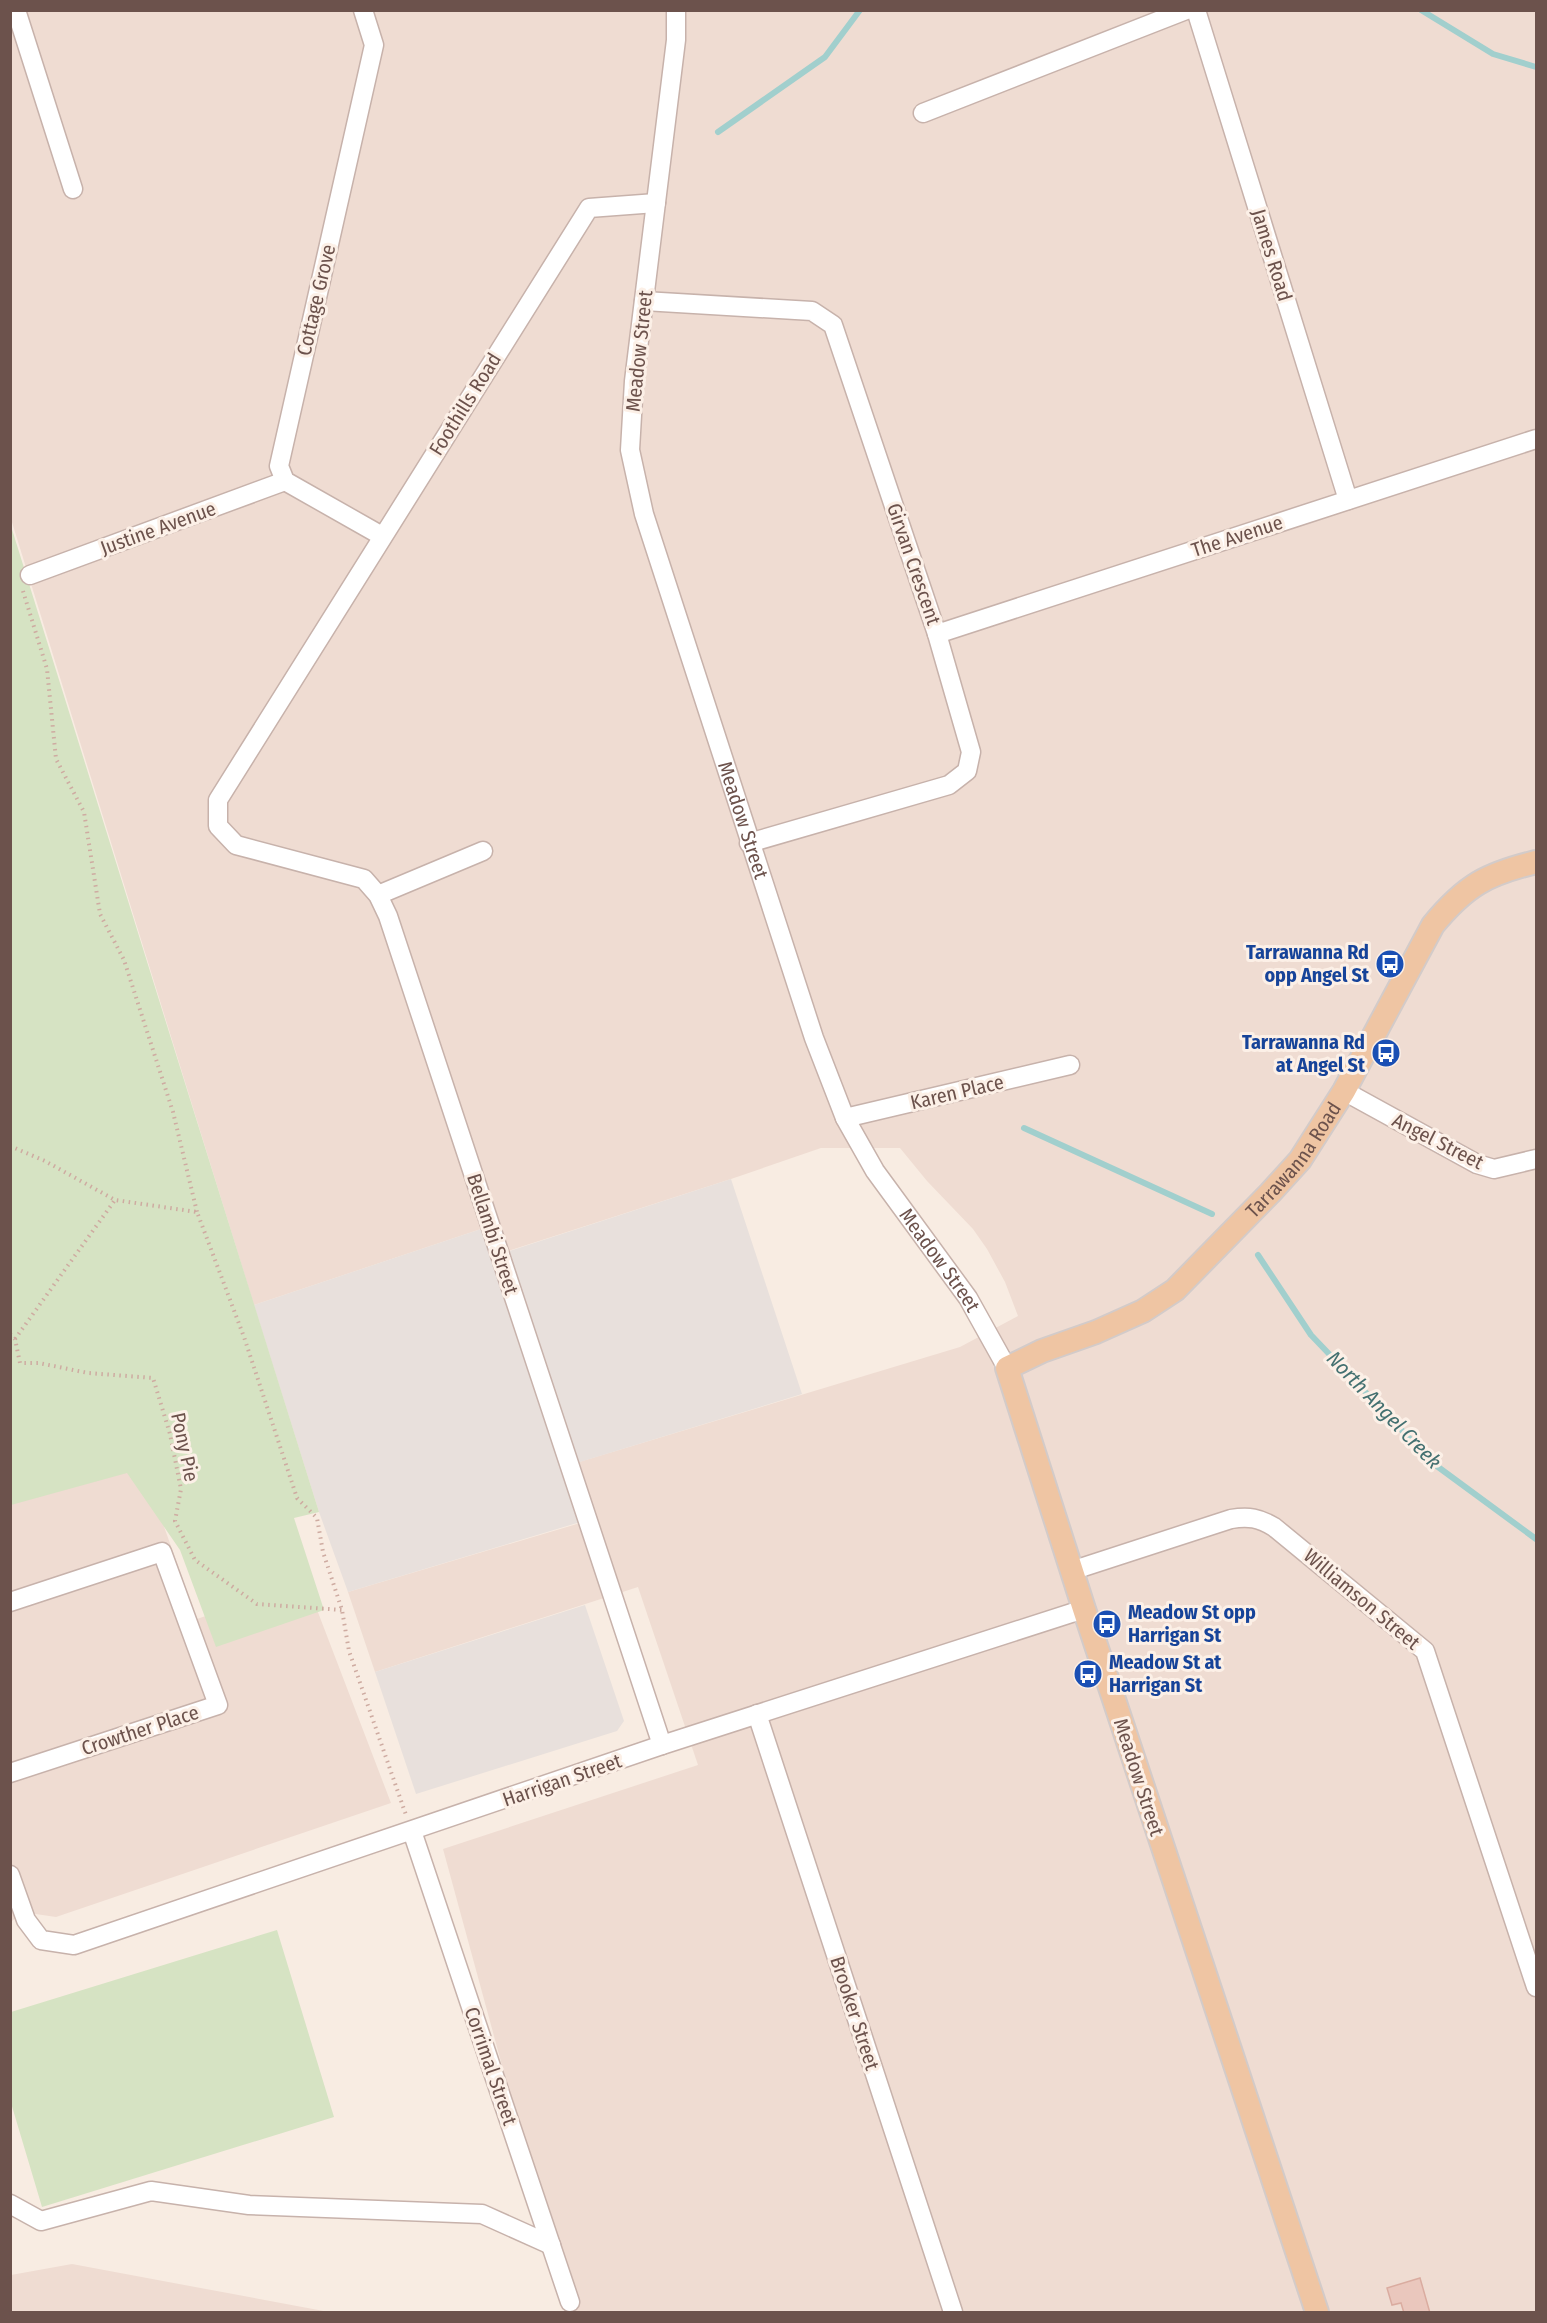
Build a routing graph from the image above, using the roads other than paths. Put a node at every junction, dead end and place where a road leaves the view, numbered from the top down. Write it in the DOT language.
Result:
graph roads {
  1 [pos="16,10"];
  2 [pos="363,10"];
  3 [pos="676,10"];
  4 [pos="1186,10"];
  5 [pos="1196,10"];
  6 [pos="923,113"];
  7 [pos="73,189"];
  8 [pos="656,203"];
  9 [pos="644,301"];
  10 [pos="1536,439"];
  11 [pos="285,481"];
  12 [pos="1348,500"];
  13 [pos="382,536"];
  14 [pos="26,583"];
  15 [pos="937,634"];
  16 [pos="218,826"];
  17 [pos="749,843"];
  18 [pos="483,851"];
  19 [pos="1536,862"];
  20 [pos="378,895"];
  21 [pos="1070,1065"];
  22 [pos="1344,1091"];
  23 [pos="845,1118"];
  24 [pos="1536,1159"];
  25 [pos="1007,1368"];
  26 [pos="1071,1571"];
  27 [pos="10,1602"];
  28 [pos="1084,1609"];
  29 [pos="757,1714"];
  30 [pos="662,1745"];
  31 [pos="10,1773"];
  32 [pos="412,1831"];
  33 [pos="10,1875"];
  34 [pos="1536,1987"];
  35 [pos="10,2204"];
  36 [pos="551,2245"];
  37 [pos="570,2302"];
  38 [pos="953,2313"];
  39 [pos="1317,2313"];
  1 -- 7 [label="street"];
  2 -- 11 [label="street, Cottage Grove"];
  3 -- 8 [label="street"];
  4 -- 6 [label="street"];
  5 -- 12 [label="street, James Road"];
  8 -- 9 [label="street, Meadow Street"];
  8 -- 13 [label="street, Foothills Road"];
  9 -- 15 [label="street, Girvan Crescent"];
  9 -- 17 [label="street, Meadow Street"];
  10 -- 12 [label="street, The Avenue"];
  11 -- 13 [label="street"];
  11 -- 14 [label="street, Justine Avenue"];
  12 -- 15 [label="street, The Avenue"];
  13 -- 16 [label="street, Foothills Road"];
  15 -- 17 [label="street, Girvan Crescent"];
  16 -- 20 [label="street, Bellambi Street"];
  17 -- 23 [label="street, Meadow Street"];
  18 -- 20 [label="street"];
  19 -- 22 [label="main road, Tarrawanna Road"];
  20 -- 30 [label="street, Bellambi Street"];
  21 -- 23 [label="street, Karen Place"];
  22 -- 24 [label="street, Angel Street"];
  22 -- 25 [label="main road, Tarrawanna Road"];
  23 -- 25 [label="street, Meadow Street"];
  25 -- 26 [label="main road, Meadow Street"];
  26 -- 28 [label="main road, Meadow Street"];
  26 -- 34 [label="street, Williamson Street"];
  27 -- 31 [label="street, Crowther Place"];
  28 -- 29 [label="street, Harrigan Street"];
  28 -- 39 [label="main road, Meadow Street"];
  29 -- 30 [label="street, Harrigan Street"];
  29 -- 38 [label="street, Brooker Street"];
  30 -- 32 [label="street, Harrigan Street"];
  32 -- 33 [label="street, Harrigan Street"];
  32 -- 36 [label="street, Corrimal Street"];
  35 -- 36 [label="street"];
  36 -- 37 [label="street, Corrimal Street"];
}
